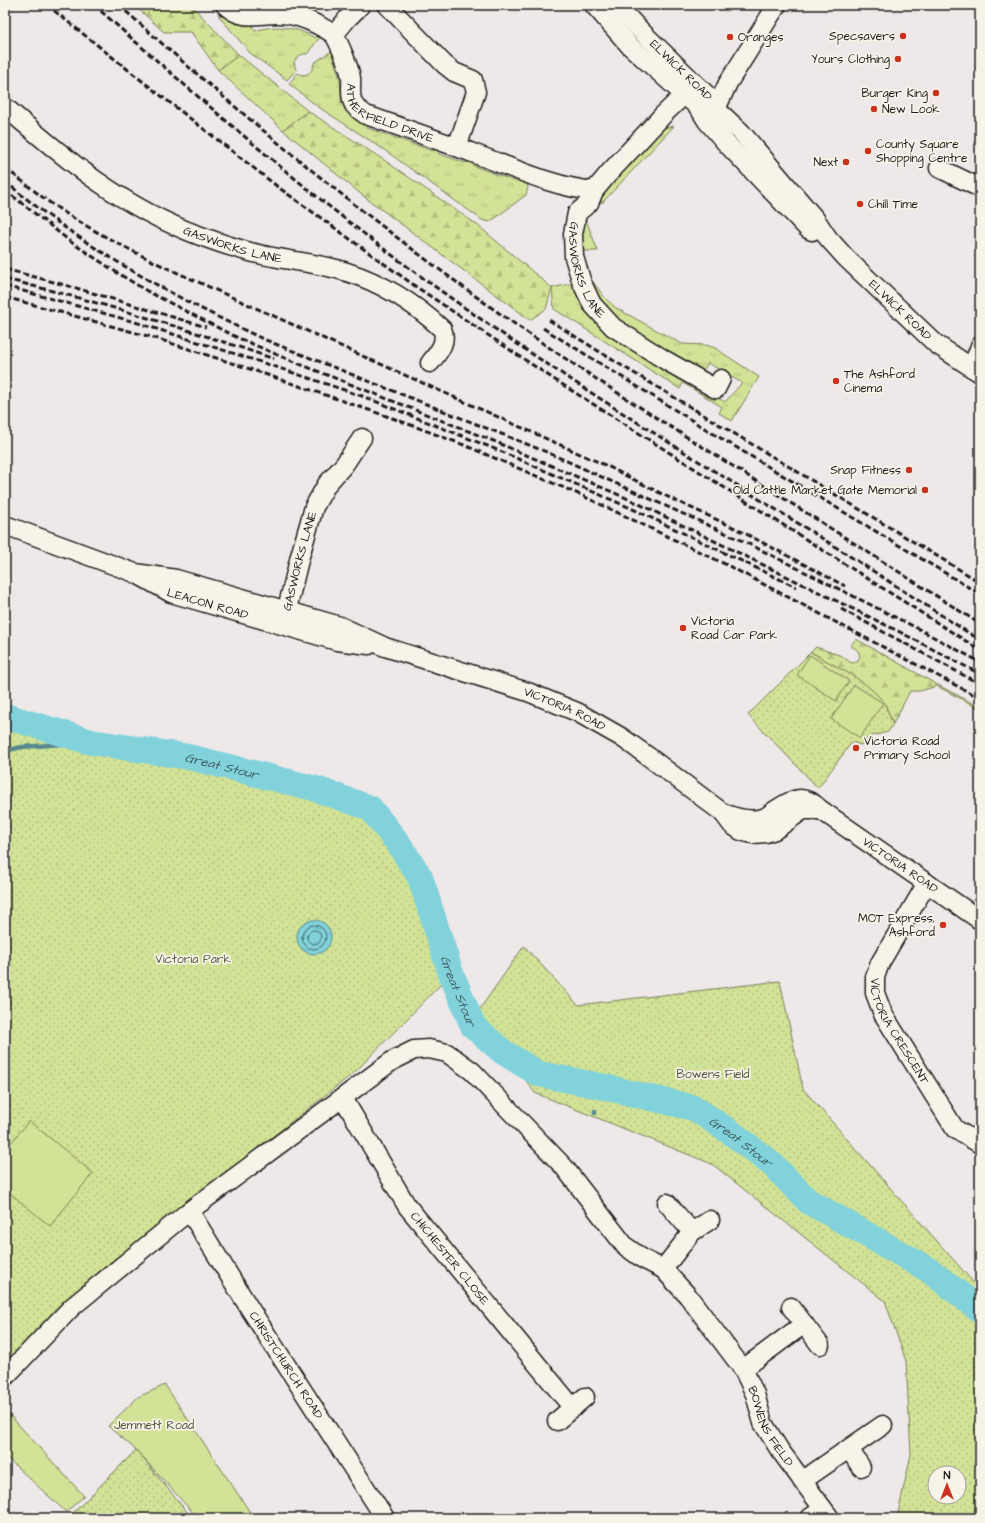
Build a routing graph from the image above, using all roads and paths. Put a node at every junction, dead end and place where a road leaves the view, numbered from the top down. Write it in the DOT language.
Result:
graph roads {
  1 [pos="225,5"];
  2 [pos="361,5"];
  3 [pos="387,5"];
  4 [pos="777,5"];
  5 [pos="604,7"];
  6 [pos="334,35"];
  7 [pos="685,94"];
  8 [pos="5,107"];
  9 [pos="708,108"];
  10 [pos="457,147"];
  11 [pos="939,168"];
  12 [pos="980,188"];
  13 [pos="594,191"];
  14 [pos="980,346"];
  15 [pos="430,363"];
  16 [pos="976,370"];
  17 [pos="721,378"];
  18 [pos="362,438"];
  19 [pos="5,524"];
  20 [pos="285,618"];
  21 [pos="927,883"];
  22 [pos="980,920"];
  23 [pos="343,1098"];
  24 [pos="980,1144"];
  25 [pos="667,1203"];
  26 [pos="188,1212"];
  27 [pos="710,1220"];
  28 [pos="692,1232"];
  29 [pos="663,1269"];
  30 [pos="791,1307"];
  31 [pos="804,1324"];
  32 [pos="820,1345"];
  33 [pos="743,1369"];
  34 [pos="5,1377"];
  35 [pos="557,1421"];
  36 [pos="883,1425"];
  37 [pos="849,1449"];
  38 [pos="861,1467"];
  39 [pos="802,1481"];
  40 [pos="821,1515"];
  41 [pos="385,1518"];
  1 -- 6 [label="street"];
  2 -- 6 [label="street"];
  3 -- 10 [label="street"];
  4 -- 9 [label="street"];
  5 -- 7 [label="street, ELWICK ROAD"];
  5 -- 9 [label="street, ELWICK ROAD"];
  6 -- 10 [label="street, ATHERFIELD DRIVE"];
  7 -- 9 [label="street, ELWICK ROAD"];
  7 -- 13 [label="street, GASWORKS LANE"];
  8 -- 15 [label="street, GASWORKS LANE"];
  9 -- 16 [label="street, ELWICK ROAD"];
  10 -- 13 [label="street, ATHERFIELD DRIVE"];
  11 -- 12 [label="street"];
  13 -- 17 [label="street, GASWORKS LANE"];
  14 -- 16 [label="street"];
  18 -- 20 [label="street, GASWORKS LANE"];
  19 -- 20 [label="street, LEACON ROAD"];
  20 -- 21 [label="street, VICTORIA ROAD"];
  21 -- 22 [label="street, VICTORIA ROAD"];
  21 -- 24 [label="street, VICTORIA CRESCENT"];
  23 -- 26 [label="street"];
  23 -- 29 [label="street, BOWENS FIELD"];
  23 -- 35 [label="street, CHICHESTER CLOSE"];
  25 -- 28 [label="street"];
  26 -- 34 [label="street"];
  26 -- 41 [label="street, CHRISTCHURCH ROAD"];
  27 -- 28 [label="street"];
  28 -- 29 [label="street"];
  29 -- 33 [label="street, BOWENS FIELD"];
  30 -- 31 [label="street"];
  31 -- 32 [label="street"];
  31 -- 33 [label="street"];
  33 -- 39 [label="street, BOWENS FIELD"];
  36 -- 37 [label="street, BOWENS FIELD"];
  37 -- 38 [label="street"];
  37 -- 39 [label="street, BOWENS FIELD"];
  39 -- 40 [label="street, BOWENS FIELD"];
}
